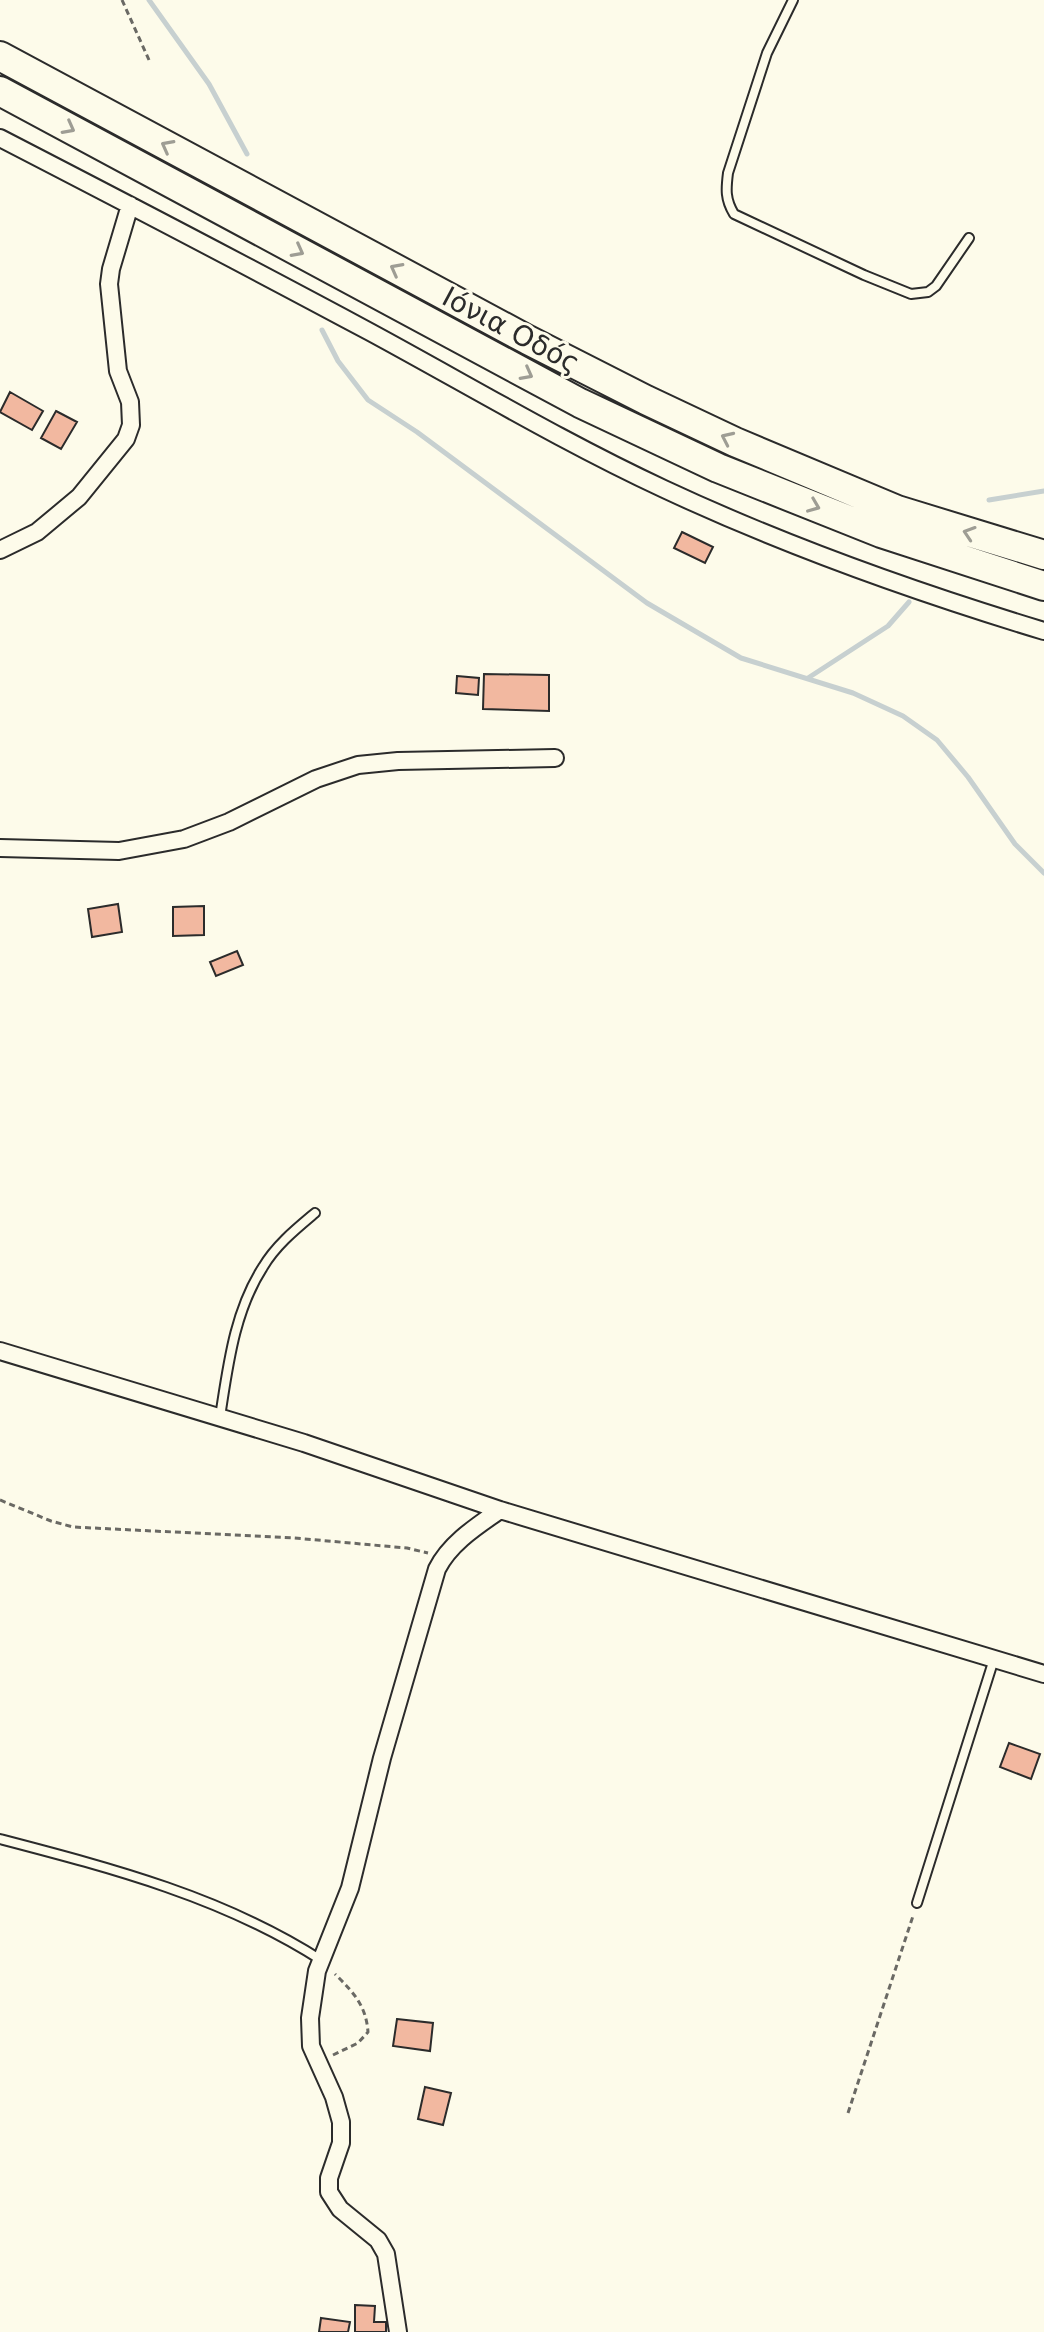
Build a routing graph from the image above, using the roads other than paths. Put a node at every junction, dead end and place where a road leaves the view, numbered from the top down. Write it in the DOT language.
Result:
graph roads {
  1 [pos="793,0"];
  2 [pos="0,56"];
  3 [pos="0,91"];
  4 [pos="0,138"];
  5 [pos="130,205"];
  6 [pos="969,238"];
  7 [pos="0,550"];
  8 [pos="1044,555"];
  9 [pos="1044,586"];
  10 [pos="1044,631"];
  11 [pos="555,758"];
  12 [pos="0,848"];
  13 [pos="315,1213"];
  14 [pos="0,1351"];
  15 [pos="220,1418"];
  16 [pos="500,1510"];
  17 [pos="994,1659"];
  18 [pos="1044,1674"];
  19 [pos="0,1839"];
  20 [pos="917,1903"];
  21 [pos="321,1960"];
  22 [pos="398,2332"];
  1 -- 6 [label="lane"];
  8 -- 2 [label="highway, Ιόνια Οδός, one-way"];
  3 -- 9 [label="highway, Ιόνια Οδός, one-way"];
  4 -- 5 [label="street"];
  5 -- 7 [label="street"];
  5 -- 10 [label="street"];
  11 -- 12 [label="street"];
  13 -- 15 [label="lane"];
  14 -- 15 [label="street"];
  15 -- 16 [label="street"];
  16 -- 17 [label="street"];
  16 -- 21 [label="street"];
  17 -- 18 [label="street"];
  17 -- 20 [label="lane"];
  19 -- 21 [label="lane"];
  21 -- 22 [label="street"];
}
